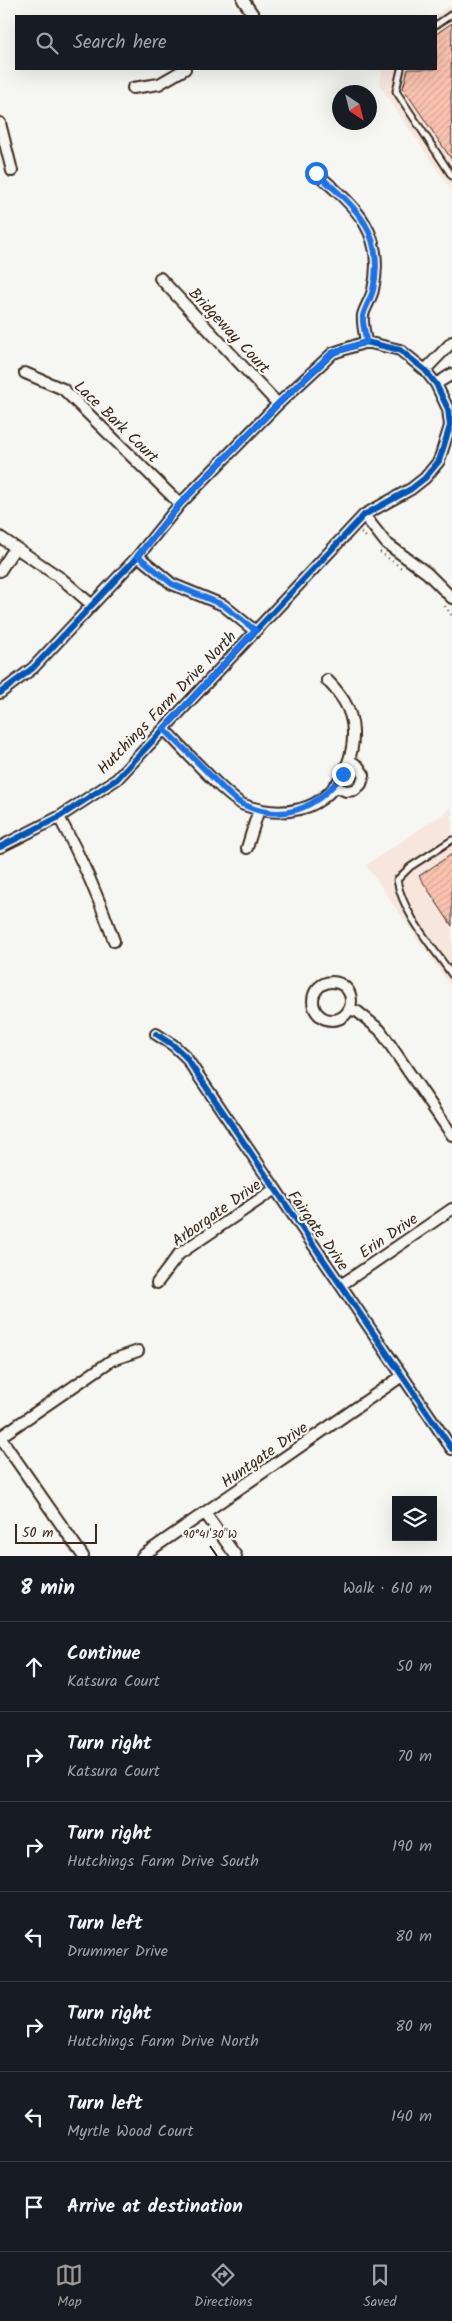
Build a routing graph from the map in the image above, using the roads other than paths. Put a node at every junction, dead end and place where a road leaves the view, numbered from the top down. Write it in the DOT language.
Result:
graph roads {
  1 [pos="243,0"];
  2 [pos="452,14"];
  3 [pos="253,15"];
  4 [pos="437,24"];
  5 [pos="183,70"];
  6 [pos="401,70"];
  7 [pos="133,88"];
  8 [pos="0,122"];
  9 [pos="12,171"];
  10 [pos="316,173"];
  11 [pos="452,176"];
  12 [pos="160,278"];
  13 [pos="366,342"];
  14 [pos="452,342"];
  15 [pos="425,370"];
  16 [pos="25,373"];
  17 [pos="452,374"];
  18 [pos="436,384"];
  19 [pos="278,404"];
  20 [pos="451,426"];
  21 [pos="180,504"];
  22 [pos="364,515"];
  23 [pos="0,537"];
  24 [pos="16,548"];
  25 [pos="138,556"];
  26 [pos="0,572"];
  27 [pos="452,598"];
  28 [pos="92,605"];
  29 [pos="255,630"];
  30 [pos="327,680"];
  31 [pos="0,693"];
  32 [pos="164,729"];
  33 [pos="350,760"];
  34 [pos="334,786"];
  35 [pos="259,809"];
  36 [pos="59,817"];
  37 [pos="452,840"];
  38 [pos="0,848"];
  39 [pos="247,848"];
  40 [pos="114,941"];
  41 [pos="452,975"];
  42 [pos="350,1009"];
  43 [pos="156,1034"];
  44 [pos="452,1135"];
  45 [pos="274,1189"];
  46 [pos="452,1209"];
  47 [pos="157,1283"];
  48 [pos="341,1285"];
  49 [pos="138,1350"];
  50 [pos="402,1376"];
  51 [pos="0,1437"];
  52 [pos="452,1449"];
  53 [pos="206,1513"];
  54 [pos="83,1556"];
  55 [pos="142,1556"];
  56 [pos="236,1556"];
  1 -- 3 [label="street"];
  2 -- 4 [label="lane"];
  5 -- 7 [label="street"];
  6 -- 11 [label="lane"];
  8 -- 9 [label="street"];
  10 -- 13 [label="street"];
  12 -- 19 [label="street, Bridgeway Court"];
  13 -- 15 [label="street, Hutchings Farm Drive North"];
  13 -- 19 [label="street"];
  14 -- 15 [label="street"];
  15 -- 18 [label="street, Hutchings Farm Drive North"];
  16 -- 21 [label="street, Lace Bark Court"];
  17 -- 18 [label="street"];
  18 -- 20 [label="street, Hutchings Farm Drive North"];
  19 -- 21 [label="street"];
  20 -- 22 [label="street, Hutchings Farm Drive North"];
  21 -- 25 [label="street"];
  22 -- 27 [label="street"];
  22 -- 29 [label="street, Hutchings Farm Drive North"];
  23 -- 24 [label="street"];
  24 -- 26 [label="street"];
  24 -- 28 [label="street"];
  25 -- 28 [label="street"];
  25 -- 29 [label="street"];
  28 -- 31 [label="street"];
  29 -- 32 [label="street, Hutchings Farm Drive North"];
  30 -- 33 [label="street"];
  32 -- 35 [label="street"];
  32 -- 36 [label="street, Hutchings Farm Drive North"];
  33 -- 34 [label="street"];
  33 -- 34 [label="street"];
  34 -- 35 [label="street"];
  35 -- 39 [label="street"];
  36 -- 38 [label="street, Hutchings Farm Drive North"];
  36 -- 40 [label="street"];
  37 -- 41 [label="lane"];
  42 -- 44 [label="street"];
  43 -- 45 [label="street, Fairgate Drive"];
  45 -- 47 [label="street, Arborgate Drive"];
  45 -- 48 [label="street, Fairgate Drive"];
  46 -- 48 [label="street, Erin Drive"];
  48 -- 50 [label="street, Fairgate Drive"];
  49 -- 51 [label="street"];
  50 -- 52 [label="street, Fairgate Drive"];
  50 -- 53 [label="street, Huntgate Drive"];
  51 -- 54 [label="street"];
  53 -- 55 [label="street, Huntgate Drive"];
  53 -- 56 [label="street"];
}
